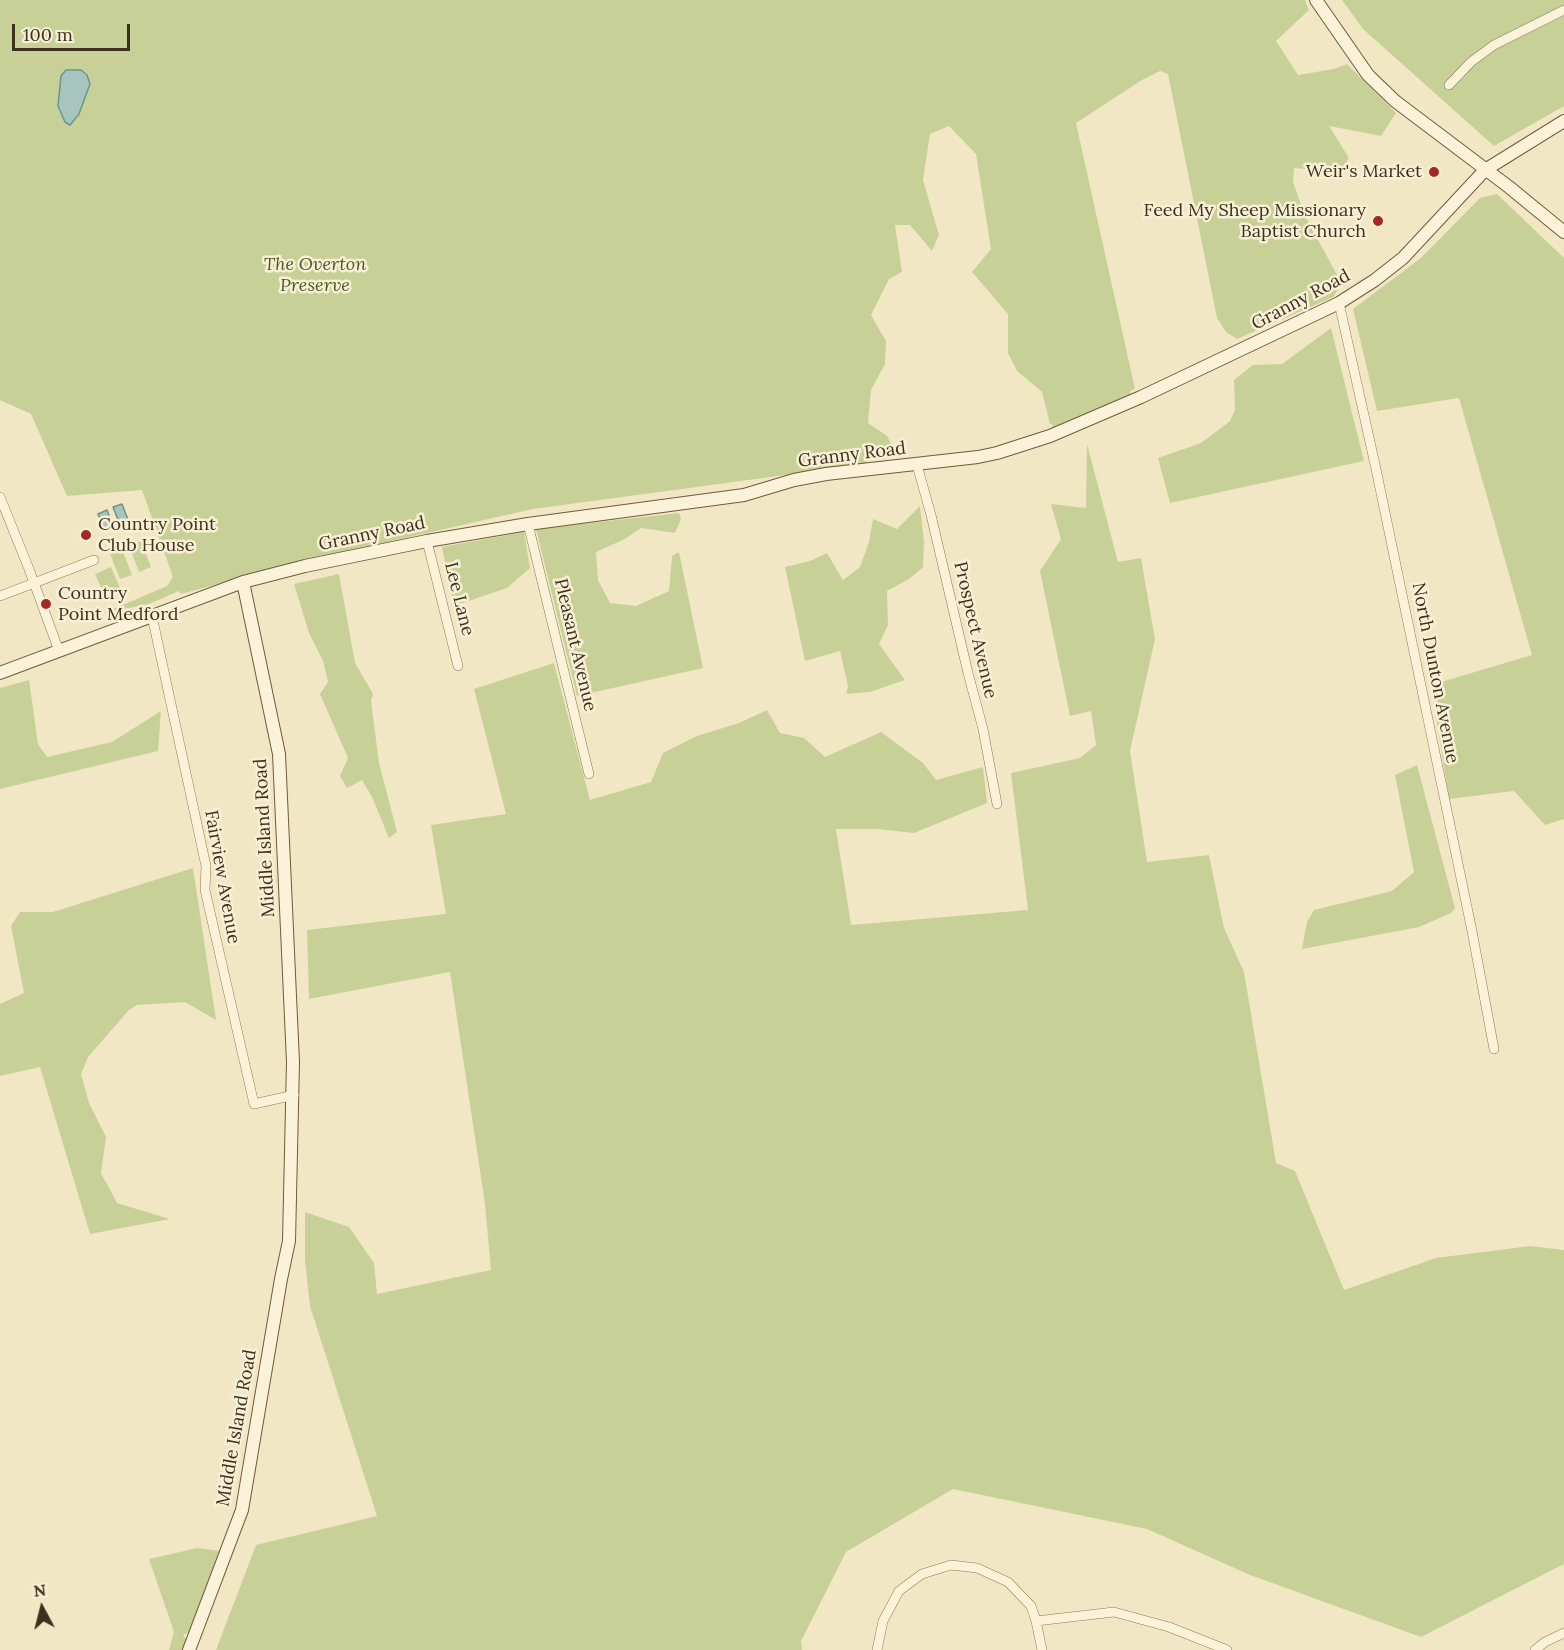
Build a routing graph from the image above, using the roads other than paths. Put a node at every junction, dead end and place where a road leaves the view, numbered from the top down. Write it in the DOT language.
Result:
graph roads {
  1 [pos="1316,0"];
  2 [pos="1564,10"];
  3 [pos="1449,85"];
  4 [pos="1564,122"];
  5 [pos="1485,170"];
  6 [pos="1564,232"];
  7 [pos="1339,303"];
  8 [pos="917,465"];
  9 [pos="0,497"];
  10 [pos="528,524"];
  11 [pos="427,541"];
  12 [pos="94,560"];
  13 [pos="34,582"];
  14 [pos="243,582"];
  15 [pos="0,596"];
  16 [pos="152,616"];
  17 [pos="59,651"];
  18 [pos="458,666"];
  19 [pos="0,673"];
  20 [pos="590,774"];
  21 [pos="997,804"];
  22 [pos="1494,1049"];
  23 [pos="294,1095"];
  24 [pos="1036,1622"];
  25 [pos="1564,1633"];
  26 [pos="189,1650"];
  27 [pos="877,1650"];
  28 [pos="1042,1650"];
  29 [pos="1227,1650"];
  30 [pos="1536,1650"];
  1 -- 5 [label="street"];
  2 -- 3 [label="street"];
  4 -- 5 [label="street, Granny Road"];
  5 -- 6 [label="street"];
  5 -- 7 [label="street, Granny Road"];
  7 -- 8 [label="street, Granny Road"];
  7 -- 22 [label="street, North Dunton Avenue"];
  8 -- 10 [label="street, Granny Road"];
  8 -- 21 [label="street, Prospect Avenue"];
  9 -- 13 [label="street"];
  10 -- 11 [label="street, Granny Road"];
  10 -- 20 [label="street, Pleasant Avenue"];
  11 -- 14 [label="street, Granny Road"];
  11 -- 18 [label="street, Lee Lane"];
  12 -- 13 [label="street"];
  13 -- 15 [label="street"];
  13 -- 17 [label="street"];
  14 -- 16 [label="street, Granny Road"];
  14 -- 23 [label="street, Middle Island Road"];
  16 -- 17 [label="street, Granny Road"];
  16 -- 23 [label="street, Fairview Avenue"];
  17 -- 19 [label="street, Granny Road"];
  23 -- 26 [label="street, Middle Island Road"];
  24 -- 27 [label="street"];
  24 -- 28 [label="street"];
  24 -- 29 [label="street"];
  25 -- 30 [label="street"];
}
